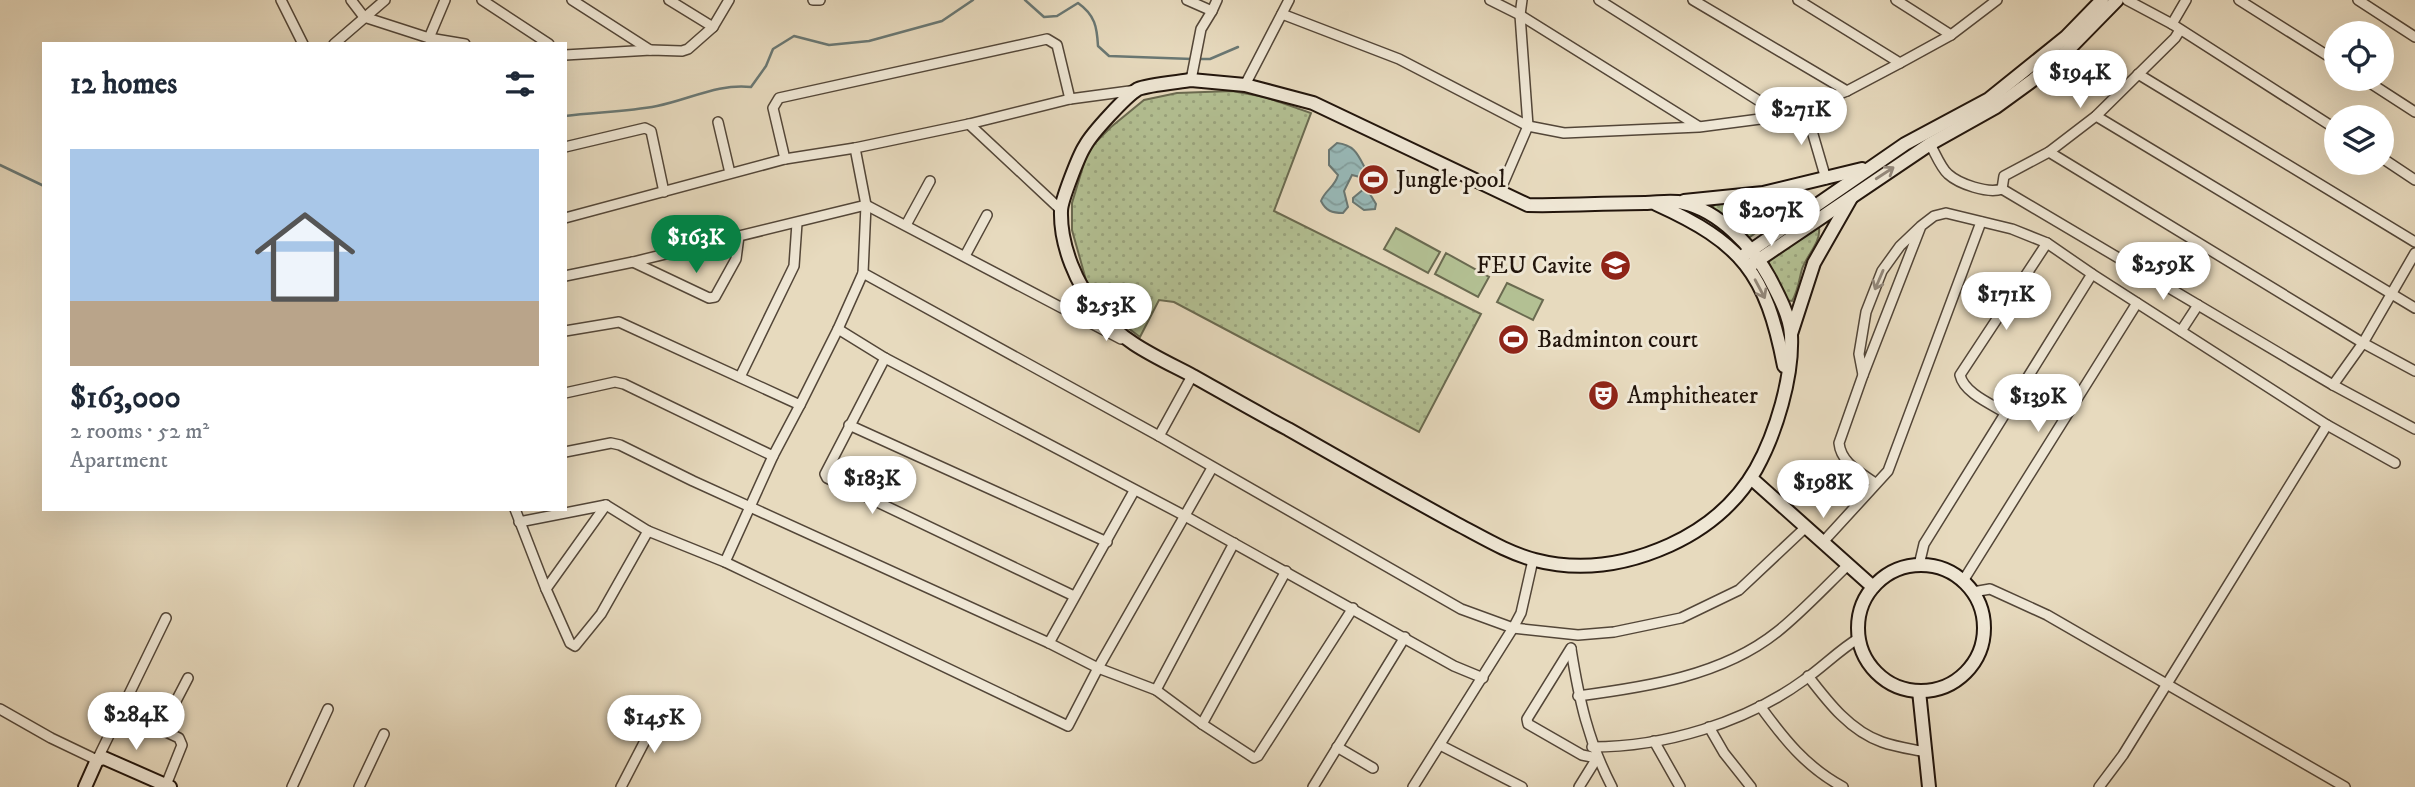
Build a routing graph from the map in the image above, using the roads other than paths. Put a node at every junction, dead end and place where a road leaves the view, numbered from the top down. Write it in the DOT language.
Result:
graph roads {
  1 [pos="281,0"];
  2 [pos="351,0"];
  3 [pos="384,0"];
  4 [pos="445,0"];
  5 [pos="482,0"];
  6 [pos="572,0"];
  7 [pos="669,0"];
  8 [pos="729,0"];
  9 [pos="813,0"];
  10 [pos="820,0"];
  11 [pos="1187,0"];
  12 [pos="1217,0"];
  13 [pos="1289,0"];
  14 [pos="1490,0"];
  15 [pos="1522,0"];
  16 [pos="1599,0"];
  17 [pos="1692,0"];
  18 [pos="1798,0"];
  19 [pos="1895,0"];
  20 [pos="1997,0"];
  21 [pos="2102,0"];
  22 [pos="2117,0"];
  23 [pos="2127,0"];
  24 [pos="2186,0"];
  25 [pos="2239,0"];
  26 [pos="2358,0"];
  27 [pos="2251,3"];
  28 [pos="1212,11"];
  29 [pos="1282,14"];
  30 [pos="1520,15"];
  31 [pos="364,17"];
  32 [pos="713,27"];
  33 [pos="2176,27"];
  34 [pos="1951,35"];
  35 [pos="2415,37"];
  36 [pos="429,38"];
  37 [pos="302,42"];
  38 [pos="336,42"];
  39 [pos="453,42"];
  40 [pos="547,42"];
  41 [pos="651,50"];
  42 [pos="2324,53"];
  43 [pos="567,55"];
  44 [pos="1900,63"];
  45 [pos="1193,74"];
  46 [pos="2138,74"];
  47 [pos="1245,85"];
  48 [pos="1138,89"];
  49 [pos="1847,91"];
  50 [pos="2383,91"];
  51 [pos="1070,99"];
  52 [pos="1805,107"];
  53 [pos="2415,111"];
  54 [pos="1783,116"];
  55 [pos="2096,116"];
  56 [pos="718,121"];
  57 [pos="2324,121"];
  58 [pos="969,124"];
  59 [pos="1528,126"];
  60 [pos="1699,127"];
  61 [pos="1930,144"];
  62 [pos="567,147"];
  63 [pos="855,148"];
  64 [pos="2049,152"];
  65 [pos="785,159"];
  66 [pos="1873,166"];
  67 [pos="2394,166"];
  68 [pos="730,173"];
  69 [pos="1826,179"];
  70 [pos="2415,180"];
  71 [pos="930,181"];
  72 [pos="2002,189"];
  73 [pos="1500,191"];
  74 [pos="664,192"];
  75 [pos="1853,194"];
  76 [pos="1681,201"];
  77 [pos="1652,203"];
  78 [pos="866,205"];
  79 [pos="1060,209"];
  80 [pos="987,215"];
  81 [pos="567,217"];
  82 [pos="1981,222"];
  83 [pos="797,223"];
  84 [pos="906,225"];
  85 [pos="1920,226"];
  86 [pos="739,236"];
  87 [pos="2415,242"];
  88 [pos="2047,243"];
  89 [pos="2415,253"];
  90 [pos="965,256"];
  91 [pos="1750,259"];
  92 [pos="633,262"];
  93 [pos="863,273"];
  94 [pos="2092,274"];
  95 [pos="567,276"];
  96 [pos="2391,295"];
  97 [pos="2137,303"];
  98 [pos="2198,305"];
  99 [pos="2415,308"];
  100 [pos="838,329"];
  101 [pos="567,331"];
  102 [pos="2181,331"];
  103 [pos="1791,334"];
  104 [pos="2363,343"];
  105 [pos="1138,348"];
  106 [pos="885,358"];
  107 [pos="2415,371"];
  108 [pos="1863,375"];
  109 [pos="1192,376"];
  110 [pos="740,377"];
  111 [pos="1786,378"];
  112 [pos="2333,385"];
  113 [pos="567,393"];
  114 [pos="800,405"];
  115 [pos="2006,413"];
  116 [pos="849,425"];
  117 [pos="2327,425"];
  118 [pos="2415,429"];
  119 [pos="1159,436"];
  120 [pos="567,452"];
  121 [pos="773,456"];
  122 [pos="2395,463"];
  123 [pos="1212,468"];
  124 [pos="1751,478"];
  125 [pos="1875,484"];
  126 [pos="1134,491"];
  127 [pos="606,505"];
  128 [pos="749,507"];
  129 [pos="516,511"];
  130 [pos="1185,516"];
  131 [pos="519,522"];
  132 [pos="1806,527"];
  133 [pos="648,531"];
  134 [pos="1107,542"];
  135 [pos="1823,542"];
  136 [pos="1234,543"];
  137 [pos="1533,560"];
  138 [pos="725,562"];
  139 [pos="1848,565"];
  140 [pos="1919,565"];
  141 [pos="1286,571"];
  142 [pos="1964,581"];
  143 [pos="1873,587"];
  144 [pos="546,589"];
  145 [pos="1973,592"];
  146 [pos="1074,596"];
  147 [pos="1353,608"];
  148 [pos="166,618"];
  149 [pos="1513,628"];
  150 [pos="1578,635"];
  151 [pos="1405,637"];
  152 [pos="1859,638"];
  153 [pos="1049,643"];
  154 [pos="1571,648"];
  155 [pos="1098,668"];
  156 [pos="1808,677"];
  157 [pos="188,678"];
  158 [pos="1483,678"];
  159 [pos="2165,684"];
  160 [pos="1156,690"];
  161 [pos="1919,691"];
  162 [pos="1578,696"];
  163 [pos="1760,706"];
  164 [pos="0,709"];
  165 [pos="328,709"];
  166 [pos="661,710"];
  167 [pos="1202,724"];
  168 [pos="1709,727"];
  169 [pos="384,734"];
  170 [pos="1654,741"];
  171 [pos="1440,745"];
  172 [pos="1337,747"];
  173 [pos="1592,747"];
  174 [pos="1925,752"];
  175 [pos="1597,758"];
  176 [pos="97,760"];
  177 [pos="1373,768"];
  178 [pos="168,786"];
  179 [pos="85,787"];
  180 [pos="292,787"];
  181 [pos="359,787"];
  182 [pos="621,787"];
  183 [pos="1313,787"];
  184 [pos="1413,787"];
  185 [pos="1522,787"];
  186 [pos="1579,787"];
  187 [pos="1612,787"];
  188 [pos="1680,787"];
  189 [pos="1751,787"];
  190 [pos="1843,787"];
  191 [pos="1929,787"];
  192 [pos="2099,787"];
  193 [pos="2345,787"];
  1 -- 37 [label="street"];
  2 -- 31 [label="street"];
  3 -- 31 [label="street"];
  4 -- 36 [label="street"];
  5 -- 40 [label="street"];
  6 -- 41 [label="street"];
  7 -- 32 [label="street"];
  8 -- 32 [label="street"];
  9 -- 10 [label="street"];
  11 -- 28 [label="street"];
  12 -- 28 [label="street"];
  13 -- 29 [label="street"];
  14 -- 30 [label="street"];
  15 -- 30 [label="street"];
  16 -- 54 [label="street"];
  17 -- 49 [label="street"];
  18 -- 44 [label="street"];
  19 -- 34 [label="street"];
  20 -- 34 [label="street"];
  21 -- 66 [label="street"];
  22 -- 61 [label="street"];
  23 -- 33 [label="street"];
  24 -- 33 [label="street"];
  25 -- 27 [label="street"];
  26 -- 35 [label="street"];
  27 -- 42 [label="street"];
  28 -- 45 [label="street"];
  29 -- 47 [label="street"];
  29 -- 59 [label="street"];
  30 -- 59 [label="street"];
  30 -- 60 [label="street"];
  31 -- 36 [label="street"];
  31 -- 38 [label="street"];
  32 -- 41 [label="street"];
  33 -- 46 [label="street"];
  33 -- 57 [label="street"];
  34 -- 44 [label="street"];
  36 -- 39 [label="street"];
  41 -- 43 [label="street"];
  44 -- 49 [label="street"];
  45 -- 47 [label="street"];
  45 -- 48 [label="street"];
  46 -- 55 [label="street"];
  46 -- 87 [label="street"];
  47 -- 73 [label="street"];
  48 -- 51 [label="street"];
  48 -- 79 [label="street"];
  49 -- 52 [label="street"];
  50 -- 53 [label="street"];
  51 -- 58 [label="street"];
  51 -- 65 [label="street"];
  52 -- 54 [label="street"];
  52 -- 69 [label="street"];
  54 -- 60 [label="street"];
  55 -- 64 [label="street"];
  55 -- 96 [label="street"];
  56 -- 68 [label="street"];
  58 -- 63 [label="street"];
  58 -- 79 [label="street"];
  59 -- 60 [label="street"];
  59 -- 73 [label="street"];
  61 -- 72 [label="street"];
  75 -- 61 [label="street, one-way"];
  62 -- 74 [label="street"];
  63 -- 65 [label="street"];
  63 -- 78 [label="street"];
  64 -- 72 [label="street"];
  64 -- 104 [label="street"];
  65 -- 68 [label="street"];
  66 -- 69 [label="street"];
  66 -- 91 [label="street"];
  67 -- 70 [label="street"];
  68 -- 74 [label="street"];
  69 -- 76 [label="street"];
  71 -- 84 [label="street"];
  72 -- 98 [label="street"];
  73 -- 77 [label="street"];
  74 -- 81 [label="street"];
  75 -- 91 [label="street"];
  75 -- 103 [label="street"];
  76 -- 77 [label="street"];
  76 -- 91 [label="street"];
  77 -- 91 [label="street"];
  78 -- 83 [label="street"];
  78 -- 84 [label="street"];
  78 -- 93 [label="street"];
  79 -- 105 [label="street"];
  80 -- 90 [label="street"];
  82 -- 85 [label="street"];
  82 -- 88 [label="street"];
  82 -- 125 [label="street"];
  83 -- 86 [label="street"];
  83 -- 110 [label="street"];
  84 -- 90 [label="street"];
  85 -- 108 [label="street"];
  85 -- 108 [label="street, one-way"];
  86 -- 92 [label="street"];
  86 -- 92 [label="street"];
  88 -- 94 [label="street"];
  88 -- 115 [label="street"];
  89 -- 96 [label="street"];
  90 -- 105 [label="street"];
  91 -- 103 [label="street"];
  91 -- 111 [label="street, one-way"];
  92 -- 95 [label="street"];
  93 -- 100 [label="street"];
  93 -- 119 [label="street"];
  94 -- 97 [label="street"];
  94 -- 115 [label="street"];
  96 -- 99 [label="street"];
  96 -- 104 [label="street"];
  97 -- 102 [label="street"];
  97 -- 142 [label="street"];
  98 -- 102 [label="street"];
  98 -- 112 [label="street"];
  100 -- 106 [label="street"];
  100 -- 114 [label="street"];
  101 -- 110 [label="street"];
  102 -- 117 [label="street"];
  103 -- 111 [label="street"];
  104 -- 107 [label="street"];
  104 -- 112 [label="street"];
  105 -- 109 [label="street"];
  106 -- 116 [label="street"];
  106 -- 126 [label="street"];
  108 -- 125 [label="street"];
  109 -- 119 [label="street"];
  109 -- 137 [label="street"];
  110 -- 114 [label="street"];
  111 -- 124 [label="street"];
  112 -- 118 [label="street"];
  113 -- 121 [label="street"];
  114 -- 121 [label="street"];
  115 -- 140 [label="street"];
  116 -- 134 [label="street"];
  116 -- 146 [label="street"];
  117 -- 122 [label="street"];
  117 -- 159 [label="street"];
  119 -- 123 [label="street"];
  120 -- 128 [label="street"];
  121 -- 128 [label="street"];
  123 -- 130 [label="street"];
  123 -- 149 [label="street"];
  124 -- 132 [label="street"];
  124 -- 137 [label="street"];
  125 -- 135 [label="street"];
  126 -- 130 [label="street"];
  126 -- 134 [label="street"];
  127 -- 131 [label="street"];
  127 -- 133 [label="street"];
  127 -- 144 [label="street"];
  128 -- 138 [label="street"];
  128 -- 153 [label="street"];
  129 -- 131 [label="street"];
  130 -- 136 [label="street"];
  130 -- 155 [label="street"];
  131 -- 144 [label="street"];
  132 -- 135 [label="street"];
  132 -- 150 [label="street"];
  133 -- 138 [label="street"];
  133 -- 144 [label="street"];
  134 -- 146 [label="street"];
  135 -- 139 [label="street"];
  136 -- 141 [label="street"];
  136 -- 160 [label="street"];
  137 -- 149 [label="street"];
  138 -- 155 [label="street"];
  139 -- 143 [label="street"];
  139 -- 162 [label="street"];
  140 -- 142 [label="street"];
  140 -- 143 [label="street"];
  141 -- 147 [label="street"];
  141 -- 167 [label="street"];
  142 -- 145 [label="street"];
  143 -- 152 [label="street"];
  145 -- 159 [label="street"];
  145 -- 161 [label="street"];
  146 -- 153 [label="street"];
  147 -- 151 [label="street"];
  147 -- 167 [label="street"];
  148 -- 176 [label="street"];
  149 -- 150 [label="street"];
  149 -- 158 [label="street"];
  150 -- 154 [label="street"];
  151 -- 158 [label="street"];
  151 -- 172 [label="street"];
  152 -- 156 [label="street"];
  152 -- 161 [label="street"];
  153 -- 155 [label="street"];
  154 -- 162 [label="street"];
  154 -- 175 [label="street"];
  155 -- 160 [label="street"];
  156 -- 163 [label="street"];
  156 -- 174 [label="street"];
  157 -- 178 [label="street"];
  158 -- 171 [label="street"];
  159 -- 192 [label="street"];
  159 -- 193 [label="street"];
  160 -- 167 [label="street"];
  161 -- 174 [label="street"];
  162 -- 173 [label="street"];
  163 -- 168 [label="street"];
  163 -- 190 [label="street"];
  164 -- 176 [label="street"];
  165 -- 180 [label="street"];
  166 -- 182 [label="street"];
  168 -- 170 [label="street"];
  168 -- 189 [label="street"];
  169 -- 181 [label="street"];
  170 -- 173 [label="street"];
  170 -- 188 [label="street"];
  171 -- 184 [label="street"];
  171 -- 185 [label="street"];
  172 -- 177 [label="street"];
  172 -- 183 [label="street"];
  173 -- 175 [label="street"];
  174 -- 191 [label="street"];
  175 -- 186 [label="street"];
  175 -- 187 [label="street"];
  176 -- 178 [label="street"];
  176 -- 179 [label="street"];
}
